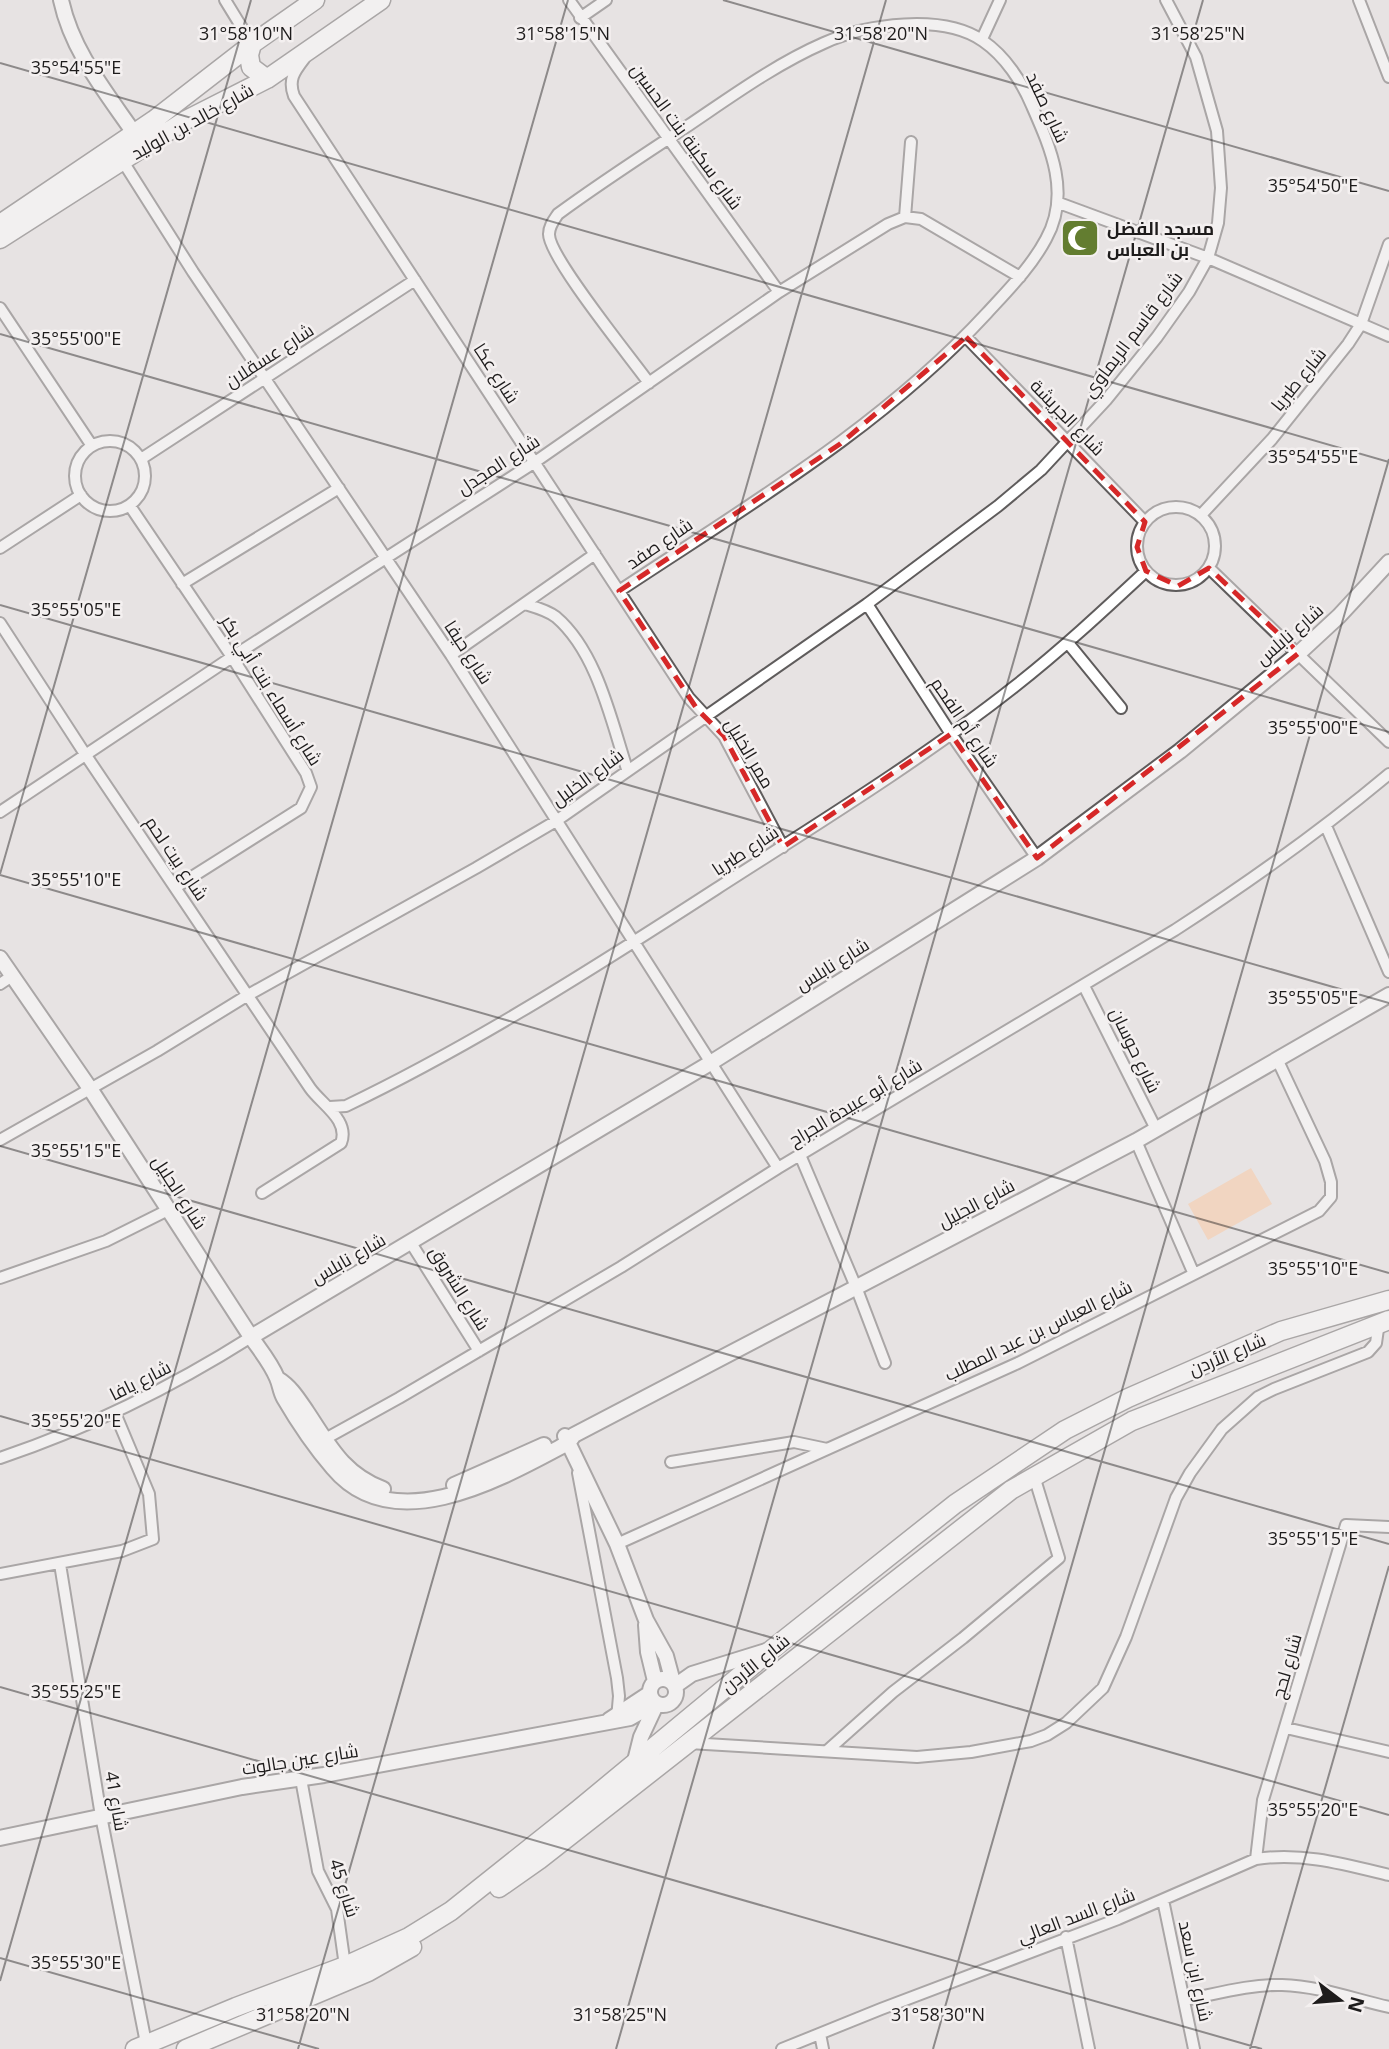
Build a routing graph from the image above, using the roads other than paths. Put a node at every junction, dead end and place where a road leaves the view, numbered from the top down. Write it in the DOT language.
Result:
graph roads {
  1 [pos="61,0"];
  2 [pos="225,0"];
  3 [pos="316,0"];
  4 [pos="381,0"];
  5 [pos="569,0"];
  6 [pos="606,0"];
  7 [pos="1000,0"];
  8 [pos="1166,0"];
  9 [pos="1359,0"];
  10 [pos="580,18"];
  11 [pos="982,40"];
  12 [pos="252,44"];
  13 [pos="314,46"];
  14 [pos="1389,77"];
  15 [pos="267,79"];
  16 [pos="134,133"];
  17 [pos="668,139"];
  18 [pos="911,142"];
  19 [pos="122,160"];
  20 [pos="1059,203"];
  21 [pos="905,217"];
  22 [pos="0,224"];
  23 [pos="0,239"];
  24 [pos="1389,244"];
  25 [pos="1208,258"];
  26 [pos="1020,277"];
  27 [pos="415,280"];
  28 [pos="779,292"];
  29 [pos="0,308"];
  30 [pos="1361,324"];
  31 [pos="1389,336"];
  32 [pos="965,337"];
  33 [pos="265,378"];
  34 [pos="649,383"];
  35 [pos="1069,442"];
  36 [pos="92,446"];
  37 [pos="141,459"];
  38 [pos="535,462"];
  39 [pos="339,488"];
  40 [pos="81,495"];
  41 [pos="130,506"];
  42 [pos="1201,515"];
  43 [pos="1145,522"];
  44 [pos="0,548"];
  45 [pos="594,554"];
  46 [pos="386,558"];
  47 [pos="1389,562"];
  48 [pos="1209,568"];
  49 [pos="1146,571"];
  50 [pos="182,584"];
  51 [pos="619,591"];
  52 [pos="525,604"];
  53 [pos="867,604"];
  54 [pos="0,623"];
  55 [pos="1068,643"];
  56 [pos="1298,653"];
  57 [pos="451,655"];
  58 [pos="232,657"];
  59 [pos="1121,709"];
  60 [pos="704,716"];
  61 [pos="951,734"];
  62 [pos="1389,742"];
  63 [pos="85,754"];
  64 [pos="627,769"];
  65 [pos="1389,774"];
  66 [pos="0,812"];
  67 [pos="556,821"];
  68 [pos="1326,826"];
  69 [pos="783,847"];
  70 [pos="1037,858"];
  71 [pos="176,887"];
  72 [pos="634,942"];
  73 [pos="0,958"];
  74 [pos="1389,972"];
  75 [pos="6,980"];
  76 [pos="1084,986"];
  77 [pos="248,995"];
  78 [pos="1389,995"];
  79 [pos="1278,1059"];
  80 [pos="712,1062"];
  81 [pos="89,1087"];
  82 [pos="330,1107"];
  83 [pos="1156,1129"];
  84 [pos="0,1140"];
  85 [pos="1136,1142"];
  86 [pos="800,1155"];
  87 [pos="778,1168"];
  88 [pos="262,1193"];
  89 [pos="168,1210"];
  90 [pos="411,1243"];
  91 [pos="1193,1272"];
  92 [pos="0,1278"];
  93 [pos="856,1287"];
  94 [pos="1389,1300"];
  95 [pos="1384,1321"];
  96 [pos="251,1337"];
  97 [pos="479,1351"];
  98 [pos="885,1363"];
  99 [pos="278,1379"];
  100 [pos="1140,1392"];
  101 [pos="115,1413"];
  102 [pos="1151,1415"];
  103 [pos="325,1439"];
  104 [pos="571,1442"];
  105 [pos="827,1449"];
  106 [pos="0,1458"];
  107 [pos="671,1462"];
  108 [pos="1034,1476"];
  109 [pos="1389,1527"];
  110 [pos="617,1544"];
  111 [pos="60,1564"];
  112 [pos="0,1574"];
  113 [pos="646,1620"];
  114 [pos="771,1650"];
  115 [pos="674,1684"];
  116 [pos="654,1695"];
  117 [pos="614,1718"];
  118 [pos="1286,1728"];
  119 [pos="688,1743"];
  120 [pos="828,1750"];
  121 [pos="1389,1752"];
  122 [pos="635,1761"];
  123 [pos="301,1779"];
  124 [pos="101,1816"];
  125 [pos="0,1838"];
  126 [pos="1256,1860"];
  127 [pos="1389,1875"];
  128 [pos="1163,1900"];
  129 [pos="1066,1937"];
  130 [pos="345,1966"];
  131 [pos="1185,2000"];
  132 [pos="1389,2007"];
  133 [pos="820,2034"];
  134 [pos="140,2046"];
  135 [pos="186,2049"];
  136 [pos="782,2049"];
  137 [pos="823,2049"];
  138 [pos="1089,2049"];
  139 [pos="1194,2049"];
  1 -- 16 [label="street"];
  2 -- 12 [label="street"];
  3 -- 12 [label="main road, شارع خالد بن الوليد"];
  4 -- 13 [label="main road, شارع خالد بن الوليد"];
  5 -- 10 [label="street, شارع سكينة بنت الحسين"];
  6 -- 10 [label="street"];
  7 -- 11 [label="street"];
  8 -- 25 [label="street, شارع قاسم الريماوي"];
  9 -- 14 [label="street"];
  10 -- 17 [label="street, شارع سكينة بنت الحسين"];
  11 -- 17 [label="street, شارع صفد"];
  11 -- 20 [label="street, شارع صفد"];
  12 -- 15 [label="main road"];
  12 -- 16 [label="main road, شارع خالد بن الوليد"];
  13 -- 15 [label="main road, شارع خالد بن الوليد"];
  13 -- 27 [label="street, شارع عكا"];
  15 -- 19 [label="main road, شارع خالد بن الوليد"];
  16 -- 22 [label="main road, شارع خالد بن الوليد"];
  17 -- 28 [label="street, شارع سكينة بنت الحسين"];
  17 -- 34 [label="street, شارع صفد"];
  18 -- 21 [label="street"];
  19 -- 23 [label="main road, شارع خالد بن الوليد"];
  19 -- 33 [label="street, شارع حيفا"];
  20 -- 25 [label="street"];
  20 -- 26 [label="street, شارع صفد"];
  21 -- 26 [label="street"];
  21 -- 28 [label="street, شارع المجدل"];
  24 -- 30 [label="street, شارع طبريا"];
  25 -- 30 [label="street"];
  25 -- 35 [label="street, شارع قاسم الريماوي"];
  26 -- 32 [label="street, شارع صفد"];
  27 -- 33 [label="street, شارع عسقلان"];
  27 -- 38 [label="street, شارع عكا"];
  28 -- 34 [label="street, شارع المجدل"];
  29 -- 36 [label="street"];
  30 -- 31 [label="street"];
  30 -- 42 [label="street, شارع طبريا"];
  32 -- 35 [label="street, شارع الجريشة"];
  32 -- 51 [label="street, شارع صفد"];
  33 -- 37 [label="street, شارع عسقلان"];
  33 -- 39 [label="street, شارع حيفا"];
  34 -- 38 [label="street, شارع المجدل"];
  35 -- 43 [label="street, شارع الجريشة"];
  35 -- 53 [label="street, شارع الخليل"];
  36 -- 37 [label="street"];
  36 -- 40 [label="street"];
  37 -- 41 [label="street"];
  38 -- 45 [label="street, شارع عكا"];
  38 -- 46 [label="street, شارع المجدل"];
  39 -- 46 [label="street, شارع حيفا"];
  39 -- 50 [label="street"];
  40 -- 41 [label="street"];
  40 -- 44 [label="street"];
  41 -- 50 [label="street, شارع أسماء بنت أبي بكر"];
  42 -- 43 [label="street"];
  42 -- 48 [label="street"];
  43 -- 49 [label="street"];
  45 -- 51 [label="street, شارع عكا"];
  45 -- 52 [label="street"];
  46 -- 57 [label="street, شارع حيفا"];
  46 -- 58 [label="street, شارع المجدل"];
  47 -- 56 [label="street, شارع نابلس"];
  48 -- 49 [label="street"];
  48 -- 56 [label="street"];
  49 -- 55 [label="street, شارع طبريا"];
  50 -- 58 [label="street, شارع أسماء بنت أبي بكر"];
  51 -- 60 [label="street, شارع عكا"];
  52 -- 57 [label="street"];
  52 -- 64 [label="street"];
  53 -- 60 [label="street, شارع الخليل"];
  53 -- 61 [label="street, شارع أم الفحم"];
  54 -- 63 [label="street, شارع بيت لحم"];
  55 -- 59 [label="street"];
  55 -- 61 [label="street, شارع طبريا"];
  56 -- 62 [label="street"];
  56 -- 70 [label="street, شارع نابلس"];
  57 -- 67 [label="street, شارع حيفا"];
  58 -- 63 [label="street, شارع المجدل"];
  58 -- 71 [label="street, شارع أسماء بنت أبي بكر"];
  60 -- 64 [label="street, شارع الخليل"];
  60 -- 69 [label="street, ممر الخليل"];
  61 -- 69 [label="street, شارع طبريا"];
  61 -- 70 [label="street, شارع أم الفحم"];
  63 -- 66 [label="street, شارع المجدل"];
  63 -- 71 [label="street, شارع بيت لحم"];
  64 -- 67 [label="street, شارع الخليل"];
  65 -- 68 [label="street, شارع أبو عبيدة الجراح"];
  67 -- 72 [label="street, شارع حيفا"];
  67 -- 77 [label="street, شارع الخليل"];
  68 -- 74 [label="street"];
  68 -- 76 [label="street, شارع أبو عبيدة الجراح"];
  69 -- 72 [label="street, شارع طبريا"];
  70 -- 80 [label="street, شارع نابلس"];
  71 -- 77 [label="street, شارع بيت لحم"];
  72 -- 80 [label="street, شارع حيفا"];
  72 -- 82 [label="street, شارع طبريا"];
  73 -- 75 [label="street, شارع الجليل"];
  75 -- 81 [label="street, شارع الجليل"];
  76 -- 83 [label="street, شارع حوسان"];
  76 -- 86 [label="street, شارع أبو عبيدة الجراح"];
  77 -- 81 [label="street, شارع الخليل"];
  77 -- 82 [label="street, شارع بيت لحم"];
  78 -- 79 [label="street, شارع الجليل"];
  79 -- 83 [label="street, شارع الجليل"];
  79 -- 91 [label="street, شارع العباس بن عبد المطلب"];
  80 -- 87 [label="street, شارع حيفا"];
  80 -- 90 [label="street, شارع نابلس"];
  81 -- 84 [label="street, شارع الخليل"];
  81 -- 89 [label="street, شارع الجليل"];
  82 -- 88 [label="street"];
  83 -- 85 [label="street, شارع الجليل"];
  85 -- 91 [label="street"];
  85 -- 93 [label="street, شارع الجليل"];
  86 -- 87 [label="street, شارع أبو عبيدة الجراح"];
  86 -- 93 [label="street"];
  87 -- 97 [label="street, شارع أبو عبيدة الجراح"];
  89 -- 92 [label="street"];
  89 -- 96 [label="street, شارع الجليل"];
  90 -- 96 [label="street, شارع نابلس"];
  90 -- 97 [label="street, شارع الشروق"];
  91 -- 105 [label="street, شارع العباس بن عبد المطلب"];
  93 -- 98 [label="street"];
  93 -- 104 [label="street, شارع الجليل"];
  94 -- 100 [label="main road, شارع الأردن"];
  95 -- 102 [label="main road, شارع الأردن"];
  95 -- 120 [label="street"];
  96 -- 99 [label="street, شارع الجليل"];
  96 -- 101 [label="street, شارع يافا"];
  97 -- 103 [label="street, شارع أبو عبيدة الجراح"];
  99 -- 103 [label="street, شارع الجليل"];
  99 -- 104 [label="street, شارع الجليل"];
  100 -- 102 [label="main road"];
  100 -- 114 [label="main road, شارع الأردن"];
  101 -- 106 [label="street, شارع يافا"];
  101 -- 111 [label="street"];
  102 -- 108 [label="main road, شارع الأردن"];
  103 -- 104 [label="street, شارع الجليل"];
  104 -- 110 [label="street"];
  104 -- 117 [label="street"];
  105 -- 107 [label="street"];
  105 -- 110 [label="street, شارع العباس بن عبد المطلب"];
  108 -- 119 [label="main road, شارع الأردن"];
  108 -- 120 [label="street"];
  109 -- 118 [label="street, شارع لحج"];
  110 -- 113 [label="street"];
  111 -- 112 [label="street"];
  111 -- 124 [label="street, شارع 41"];
  113 -- 115 [label="street"];
  113 -- 116 [label="street"];
  114 -- 115 [label="street"];
  114 -- 122 [label="main road, شارع الأردن"];
  115 -- 116 [label="street"];
  115 -- 116 [label="street"];
  116 -- 117 [label="street, شارع عين جالوت"];
  116 -- 122 [label="street"];
  117 -- 123 [label="street, شارع عين جالوت"];
  118 -- 121 [label="street"];
  118 -- 126 [label="street, شارع لحج"];
  119 -- 120 [label="street"];
  119 -- 135 [label="main road, شارع الأردن"];
  122 -- 130 [label="main road, شارع الأردن"];
  123 -- 124 [label="street, شارع عين جالوت"];
  123 -- 130 [label="street, شارع 45"];
  124 -- 125 [label="street, شارع عين جالوت"];
  124 -- 134 [label="street, شارع 41"];
  126 -- 127 [label="street, شارع السد العالي"];
  126 -- 128 [label="street, شارع السد العالي"];
  128 -- 129 [label="street, شارع السد العالي"];
  128 -- 131 [label="street, شارع ابن سعد"];
  129 -- 133 [label="street, شارع السد العالي"];
  129 -- 138 [label="street"];
  130 -- 134 [label="main road, شارع الأردن"];
  131 -- 132 [label="street"];
  131 -- 139 [label="street, شارع ابن سعد"];
  133 -- 136 [label="street, شارع السد العالي"];
  133 -- 137 [label="street"];
}
